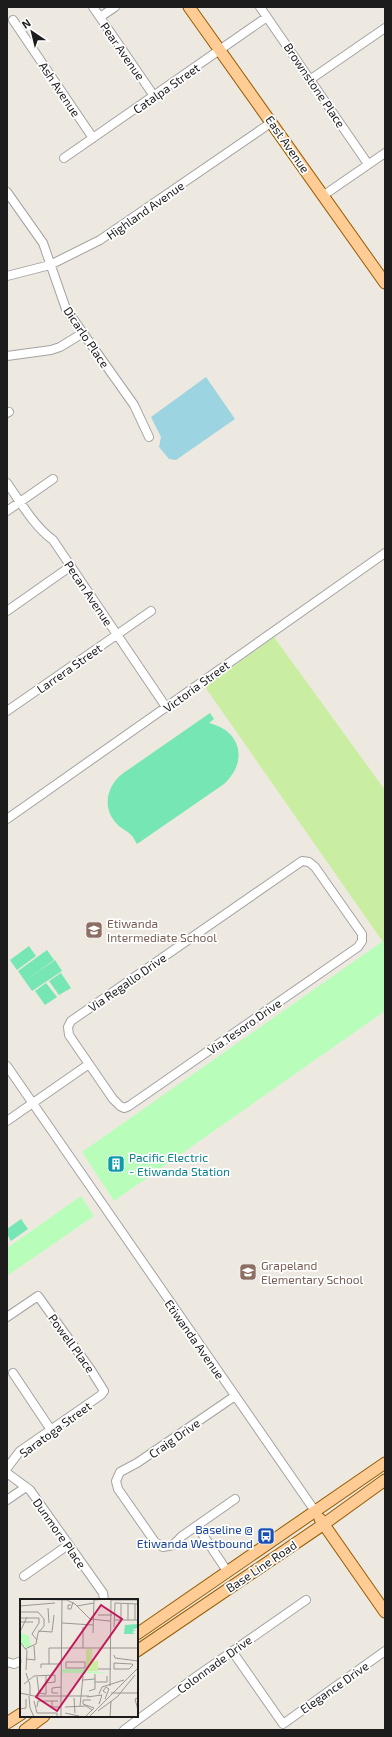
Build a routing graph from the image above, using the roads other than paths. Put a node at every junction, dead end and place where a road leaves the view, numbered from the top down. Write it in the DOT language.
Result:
graph roads {
  1 [pos="92,7"];
  2 [pos="115,7"];
  3 [pos="189,7"];
  4 [pos="260,7"];
  5 [pos="267,17"];
  6 [pos="100,18"];
  7 [pos="13,20"];
  8 [pos="385,28"];
  9 [pos="220,50"];
  10 [pos="311,79"];
  11 [pos="154,96"];
  12 [pos="272,122"];
  13 [pos="93,138"];
  14 [pos="385,153"];
  15 [pos="64,158"];
  16 [pos="368,164"];
  17 [pos="7,192"];
  18 [pos="324,195"];
  19 [pos="50,265"];
  20 [pos="7,276"];
  21 [pos="385,283"];
  22 [pos="83,333"];
  23 [pos="7,356"];
  24 [pos="149,437"];
  25 [pos="53,479"];
  26 [pos="7,483"];
  27 [pos="20,502"];
  28 [pos="7,511"];
  29 [pos="385,553"];
  30 [pos="71,566"];
  31 [pos="7,611"];
  32 [pos="151,611"];
  33 [pos="117,635"];
  34 [pos="166,707"];
  35 [pos="7,711"];
  36 [pos="7,819"];
  37 [pos="309,862"];
  38 [pos="89,1064"];
  39 [pos="7,1066"];
  40 [pos="33,1104"];
  41 [pos="7,1121"];
  42 [pos="7,1317"];
  43 [pos="13,1373"];
  44 [pos="104,1391"];
  45 [pos="235,1396"];
  46 [pos="51,1430"];
  47 [pos="385,1463"];
  48 [pos="7,1468"];
  49 [pos="7,1473"];
  50 [pos="385,1480"];
  51 [pos="26,1487"];
  52 [pos="236,1499"];
  53 [pos="7,1500"];
  54 [pos="315,1512"];
  55 [pos="324,1524"];
  56 [pos="197,1526"];
  57 [pos="68,1545"];
  58 [pos="228,1571"];
  59 [pos="24,1576"];
  60 [pos="104,1599"];
  61 [pos="306,1600"];
  62 [pos="385,1612"];
  63 [pos="138,1633"];
  64 [pos="138,1650"];
  65 [pos="232,1651"];
  66 [pos="385,1651"];
  67 [pos="20,1662"];
  68 [pos="8,1663"];
  69 [pos="20,1715"];
  70 [pos="43,1717"];
  71 [pos="7,1723"];
  72 [pos="25,1730"];
  73 [pos="124,1730"];
  1 -- 6 [label="street, Pear Avenue"];
  2 -- 6 [label="street"];
  3 -- 9 [label="main road, East Avenue"];
  4 -- 5 [label="street, Brownstone Place"];
  5 -- 9 [label="street, Catalpa Street"];
  5 -- 10 [label="street, Brownstone Place"];
  6 -- 11 [label="street, Pear Avenue"];
  7 -- 13 [label="street, Ash Avenue"];
  8 -- 10 [label="street"];
  9 -- 11 [label="street, Catalpa Street"];
  9 -- 12 [label="main road, East Avenue"];
  10 -- 16 [label="street, Brownstone Place"];
  11 -- 13 [label="street, Catalpa Street"];
  12 -- 18 [label="main road, East Avenue"];
  12 -- 19 [label="street, Highland Avenue"];
  13 -- 15 [label="street, Catalpa Street"];
  14 -- 16 [label="street"];
  16 -- 18 [label="street"];
  17 -- 19 [label="street, Dicarlo Place"];
  18 -- 21 [label="main road, East Avenue"];
  19 -- 20 [label="street, Highland Avenue"];
  19 -- 22 [label="street, Dicarlo Place"];
  22 -- 23 [label="street"];
  22 -- 24 [label="street, Dicarlo Place"];
  25 -- 27 [label="street"];
  26 -- 27 [label="street, Pecan Avenue"];
  27 -- 28 [label="street"];
  27 -- 30 [label="street, Pecan Avenue"];
  29 -- 34 [label="street, Victoria Street"];
  30 -- 31 [label="street"];
  30 -- 33 [label="street, Pecan Avenue"];
  32 -- 33 [label="street, Larrera Street"];
  33 -- 34 [label="street, Pecan Avenue"];
  33 -- 35 [label="street, Larrera Street"];
  34 -- 36 [label="street, Victoria Street"];
  37 -- 38 [label="street, Via Regallo Drive"];
  37 -- 38 [label="street, Via Tesoro Drive"];
  38 -- 40 [label="street"];
  39 -- 40 [label="street, Etiwanda Avenue"];
  40 -- 41 [label="street"];
  40 -- 45 [label="street, Etiwanda Avenue"];
  42 -- 44 [label="street, Powell Place"];
  43 -- 46 [label="street"];
  44 -- 46 [label="street, Saratoga Street"];
  45 -- 54 [label="street, Etiwanda Avenue"];
  45 -- 56 [label="street, Craig Drive"];
  46 -- 48 [label="street, Saratoga Street"];
  47 -- 54 [label="main road, Base Line Road"];
  49 -- 51 [label="street, Dunmore Place"];
  50 -- 55 [label="main road, Base Line Road"];
  51 -- 53 [label="street"];
  51 -- 57 [label="street, Dunmore Place"];
  52 -- 56 [label="street"];
  54 -- 55 [label="main road, Etiwanda Avenue"];
  54 -- 58 [label="main road, Base Line Road"];
  55 -- 62 [label="main road, Etiwanda Avenue"];
  55 -- 64 [label="main road, Base Line Road"];
  56 -- 58 [label="street"];
  57 -- 59 [label="street"];
  57 -- 60 [label="street, Dunmore Place"];
  58 -- 63 [label="main road, Base Line Road"];
  61 -- 65 [label="street, Colonnade Drive"];
  65 -- 66 [label="street, Elegance Drive"];
  65 -- 73 [label="street, Colonnade Drive"];
  67 -- 68 [label="street"];
  69 -- 71 [label="main road"];
  70 -- 72 [label="main road"];
}
